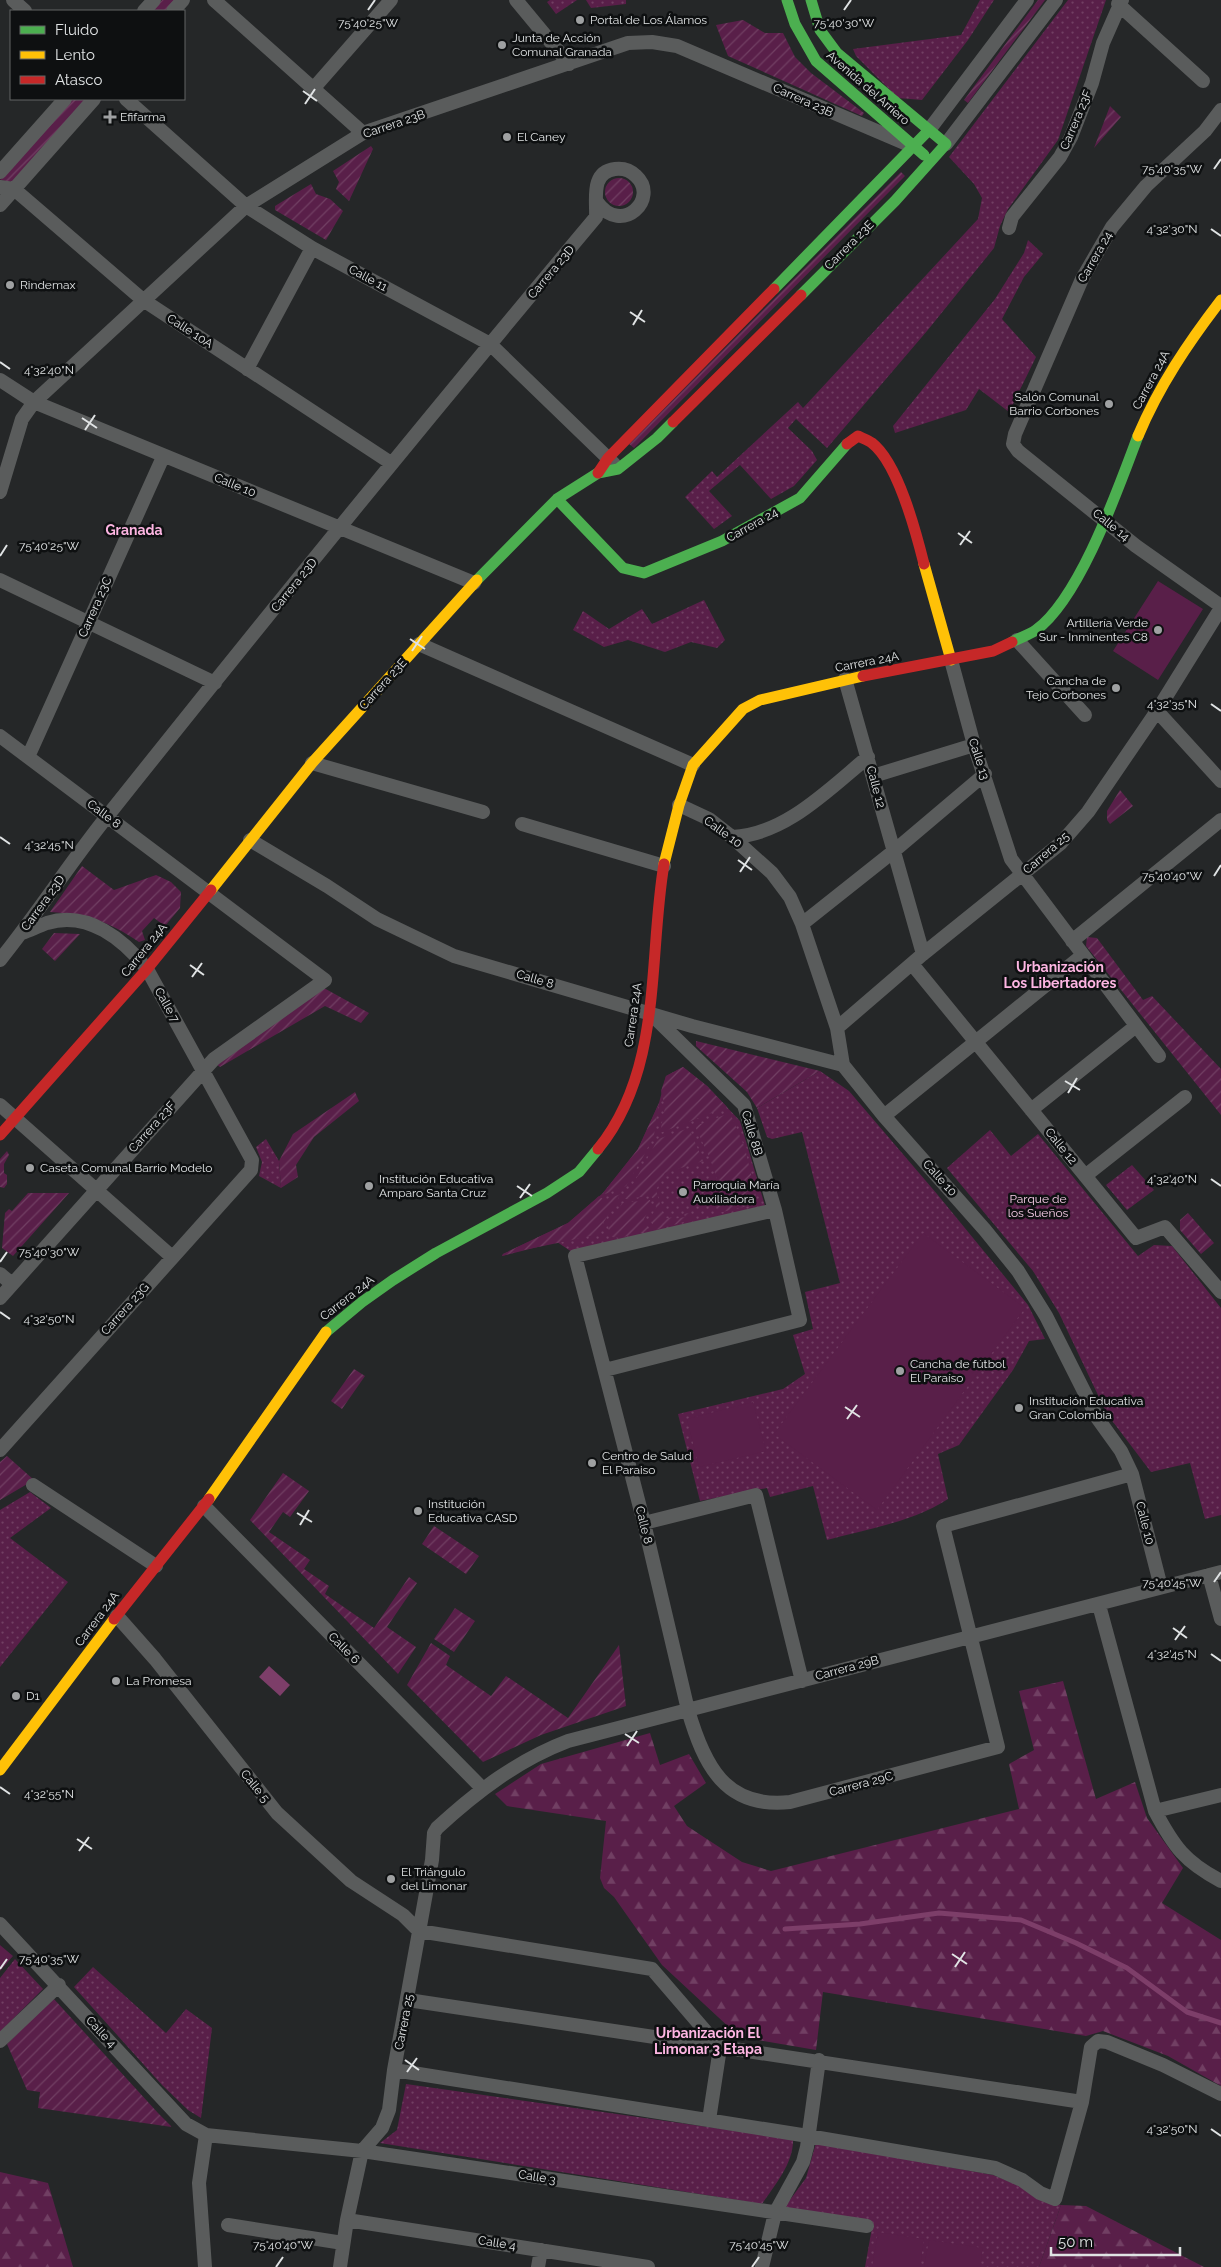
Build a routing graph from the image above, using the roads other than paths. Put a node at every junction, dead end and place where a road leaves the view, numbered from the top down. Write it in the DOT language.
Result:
graph roads {
  1 [pos="12,0"];
  2 [pos="154,0"];
  3 [pos="183,0"];
  4 [pos="214,0"];
  5 [pos="391,0"];
  6 [pos="516,0"];
  7 [pos="787,0"];
  8 [pos="1026,0"];
  9 [pos="1056,0"];
  10 [pos="811,1"];
  11 [pos="1120,2"];
  12 [pos="24,10"];
  13 [pos="145,10"];
  14 [pos="174,10"];
  15 [pos="790,13"];
  16 [pos="568,64"];
  17 [pos="1203,81"];
  18 [pos="313,89"];
  19 [pos="64,100"];
  20 [pos="93,100"];
  21 [pos="127,100"];
  22 [pos="1221,110"];
  23 [pos="929,130"];
  24 [pos="363,133"];
  25 [pos="946,144"];
  26 [pos="914,147"];
  27 [pos="931,161"];
  28 [pos="0,172"];
  29 [pos="7,188"];
  30 [pos="0,205"];
  31 [pos="246,206"];
  32 [pos="603,216"];
  33 [pos="1009,228"];
  34 [pos="312,248"];
  35 [pos="143,300"];
  36 [pos="1221,300"];
  37 [pos="490,344"];
  38 [pos="247,369"];
  39 [pos="0,380"];
  40 [pos="34,402"];
  41 [pos="1015,434"];
  42 [pos="858,436"];
  43 [pos="163,457"];
  44 [pos="608,458"];
  45 [pos="391,463"];
  46 [pos="618,469"];
  47 [pos="598,473"];
  48 [pos="0,492"];
  49 [pos="557,499"];
  50 [pos="1105,520"];
  51 [pos="342,528"];
  52 [pos="0,580"];
  53 [pos="474,583"];
  54 [pos="1221,607"];
  55 [pos="87,624"];
  56 [pos="1017,640"];
  57 [pos="419,644"];
  58 [pos="951,660"];
  59 [pos="845,679"];
  60 [pos="215,683"];
  61 [pos="1157,711"];
  62 [pos="1085,715"];
  63 [pos="0,736"];
  64 [pos="974,745"];
  65 [pos="868,756"];
  66 [pos="28,757"];
  67 [pos="312,763"];
  68 [pos="692,765"];
  69 [pos="984,774"];
  70 [pos="873,776"];
  71 [pos="1221,781"];
  72 [pos="679,805"];
  73 [pos="483,812"];
  74 [pos="107,817"];
  75 [pos="1221,820"];
  76 [pos="522,824"];
  77 [pos="732,837"];
  78 [pos="250,840"];
  79 [pos="894,851"];
  80 [pos="664,866"];
  81 [pos="1022,874"];
  82 [pos="208,892"];
  83 [pos="802,924"];
  84 [pos="21,934"];
  85 [pos="1072,940"];
  86 [pos="923,954"];
  87 [pos="1083,955"];
  88 [pos="0,960"];
  89 [pos="912,964"];
  90 [pos="147,969"];
  91 [pos="325,980"];
  92 [pos="649,1012"];
  93 [pos="1136,1026"];
  94 [pos="837,1028"];
  95 [pos="976,1042"];
  96 [pos="1159,1056"];
  97 [pos="843,1065"];
  98 [pos="203,1071"];
  99 [pos="1185,1097"];
  100 [pos="0,1104"];
  101 [pos="1031,1110"];
  102 [pos="884,1116"];
  103 [pos="15,1118"];
  104 [pos="0,1135"];
  105 [pos="251,1170"];
  106 [pos="1085,1176"];
  107 [pos="95,1190"];
  108 [pos="775,1210"];
  109 [pos="171,1256"];
  110 [pos="0,1274"];
  111 [pos="12,1284"];
  112 [pos="1221,1292"];
  113 [pos="0,1298"];
  114 [pos="604,1370"];
  115 [pos="0,1448"];
  116 [pos="1132,1474"];
  117 [pos="33,1485"];
  118 [pos="204,1506"];
  119 [pos="644,1524"];
  120 [pos="156,1566"];
  121 [pos="1215,1573"];
  122 [pos="1161,1587"];
  123 [pos="1099,1605"];
  124 [pos="117,1616"];
  125 [pos="1221,1619"];
  126 [pos="970,1635"];
  127 [pos="802,1681"];
  128 [pos="688,1710"];
  129 [pos="0,1770"];
  130 [pos="726,1786"];
  131 [pos="483,1789"];
  132 [pos="1221,1795"];
  133 [pos="1155,1811"];
  134 [pos="1221,1881"];
  135 [pos="0,1924"];
  136 [pos="419,1931"];
  137 [pos="58,1986"];
  138 [pos="408,2000"];
  139 [pos="0,2041"];
  140 [pos="720,2048"];
  141 [pos="818,2060"];
  142 [pos="394,2070"];
  143 [pos="1221,2094"];
  144 [pos="1082,2102"];
  145 [pos="709,2120"];
  146 [pos="206,2135"];
  147 [pos="808,2136"];
  148 [pos="362,2150"];
  149 [pos="774,2213"];
  150 [pos="347,2220"];
  151 [pos="228,2225"];
  152 [pos="867,2226"];
  153 [pos="343,2243"];
  154 [pos="541,2250"];
  155 [pos="205,2267"];
  156 [pos="340,2267"];
  157 [pos="538,2267"];
  158 [pos="648,2267"];
  159 [pos="762,2267"];
  1 -- 12 [label="street"];
  2 -- 13 [label="street"];
  3 -- 14 [label="street"];
  4 -- 18 [label="street"];
  5 -- 18 [label="street"];
  6 -- 16 [label="street"];
  7 -- 15 [label="street, Avenida del Arriero"];
  8 -- 23 [label="street, Carrera 23E"];
  9 -- 25 [label="street, Carrera 23E"];
  10 -- 15 [label="street"];
  10 -- 23 [label="street, Avenida del Arriero"];
  11 -- 17 [label="street"];
  11 -- 33 [label="street, Carrera 23F"];
  15 -- 26 [label="street, Avenida del Arriero"];
  16 -- 24 [label="street, Carrera 23B"];
  16 -- 26 [label="street, Carrera 23B"];
  18 -- 24 [label="street"];
  19 -- 28 [label="street"];
  20 -- 29 [label="street"];
  21 -- 31 [label="street, Calle 11"];
  22 -- 41 [label="street, Carrera 24"];
  23 -- 25 [label="street, Avenida del Arriero"];
  23 -- 26 [label="street, Carrera 23E"];
  24 -- 31 [label="street, Carrera 23B"];
  25 -- 27 [label="street, Carrera 23E"];
  26 -- 27 [label="street, Avenida del Arriero"];
  26 -- 44 [label="street, Carrera 23E"];
  27 -- 46 [label="street, Carrera 23E"];
  29 -- 30 [label="street"];
  29 -- 35 [label="street, Calle 10A"];
  31 -- 34 [label="street, Calle 11"];
  31 -- 35 [label="street, Carrera 23B"];
  32 -- 32 [label="street"];
  32 -- 37 [label="street, Carrera 23D"];
  34 -- 37 [label="street, Calle 11"];
  34 -- 38 [label="street"];
  35 -- 38 [label="street, Calle 10A"];
  35 -- 40 [label="street, Carrera 23B"];
  36 -- 50 [label="street, Carrera 24A"];
  37 -- 44 [label="street, Calle 11"];
  37 -- 45 [label="street, Carrera 23D"];
  38 -- 45 [label="street, Calle 10A"];
  39 -- 40 [label="street, Calle 10"];
  40 -- 43 [label="street, Calle 10"];
  40 -- 48 [label="street, Carrera 23B"];
  41 -- 50 [label="street, Calle 14"];
  42 -- 49 [label="street, Carrera 24"];
  42 -- 58 [label="street, Calle 13"];
  43 -- 51 [label="street, Calle 10"];
  43 -- 55 [label="street, Carrera 23C"];
  44 -- 46 [label="street"];
  44 -- 47 [label="street, Carrera 23E"];
  45 -- 51 [label="street, Carrera 23D"];
  46 -- 47 [label="street, Carrera 23E"];
  47 -- 49 [label="street, Carrera 23E"];
  49 -- 53 [label="street, Carrera 23E"];
  50 -- 54 [label="street, Calle 14"];
  50 -- 56 [label="street, Carrera 24A"];
  51 -- 53 [label="street, Calle 10"];
  51 -- 60 [label="street, Carrera 23D"];
  52 -- 55 [label="street"];
  53 -- 57 [label="street, Carrera 23E"];
  54 -- 61 [label="street, Carrera 25"];
  55 -- 60 [label="street"];
  55 -- 66 [label="street, Carrera 23C"];
  56 -- 58 [label="street, Carrera 24A"];
  56 -- 62 [label="street"];
  57 -- 67 [label="street, Carrera 23E"];
  57 -- 68 [label="street"];
  58 -- 59 [label="street, Carrera 24A"];
  58 -- 64 [label="street, Calle 13"];
  59 -- 65 [label="street, Calle 12"];
  59 -- 68 [label="street, Carrera 24A"];
  60 -- 74 [label="street, Carrera 23D"];
  61 -- 71 [label="street"];
  61 -- 81 [label="street, Carrera 25"];
  63 -- 66 [label="street, Calle 8"];
  64 -- 69 [label="street, Calle 13"];
  64 -- 70 [label="street"];
  65 -- 70 [label="street, Calle 12"];
  65 -- 77 [label="street"];
  66 -- 74 [label="street, Calle 8"];
  67 -- 73 [label="street"];
  67 -- 78 [label="street, Carrera 23E"];
  68 -- 72 [label="street, Carrera 24A"];
  69 -- 79 [label="street"];
  69 -- 81 [label="street, Calle 13"];
  70 -- 79 [label="street, Calle 12"];
  72 -- 77 [label="street, Calle 10"];
  72 -- 80 [label="street, Carrera 24A"];
  74 -- 82 [label="street, Calle 8"];
  74 -- 84 [label="street, Carrera 23D"];
  75 -- 85 [label="street"];
  76 -- 80 [label="street"];
  77 -- 83 [label="street, Calle 10"];
  78 -- 82 [label="street, Carrera 23E"];
  78 -- 92 [label="street, Calle 8"];
  79 -- 83 [label="street"];
  79 -- 86 [label="street, Calle 12"];
  80 -- 92 [label="street, Carrera 24A"];
  81 -- 85 [label="street, Calle 13"];
  81 -- 86 [label="street, Carrera 25"];
  82 -- 90 [label="street, Carrera 24A"];
  82 -- 91 [label="street, Calle 8"];
  83 -- 94 [label="street, Calle 10"];
  84 -- 88 [label="street, Carrera 23D"];
  84 -- 90 [label="street, Calle 7"];
  85 -- 87 [label="street, Calle 13"];
  86 -- 89 [label="street, Carrera 25"];
  87 -- 93 [label="street, Calle 13"];
  87 -- 95 [label="street"];
  89 -- 94 [label="street, Carrera 25"];
  89 -- 95 [label="street, Calle 12"];
  90 -- 98 [label="street, Calle 7"];
  90 -- 103 [label="street, Carrera 24A"];
  91 -- 98 [label="street, Carrera 23F"];
  92 -- 97 [label="street, Calle 8"];
  92 -- 108 [label="street, Calle 8B"];
  92 -- 118 [label="street, Carrera 24A"];
  93 -- 96 [label="street, Calle 13"];
  93 -- 101 [label="street"];
  94 -- 97 [label="street, Calle 10"];
  95 -- 101 [label="street, Calle 12"];
  95 -- 102 [label="street"];
  97 -- 102 [label="street, Calle 10"];
  98 -- 105 [label="street, Calle 7"];
  98 -- 107 [label="street, Carrera 23F"];
  99 -- 106 [label="street"];
  100 -- 103 [label="street"];
  101 -- 106 [label="street, Calle 12"];
  102 -- 116 [label="street, Calle 10"];
  103 -- 104 [label="street, Carrera 24A"];
  103 -- 107 [label="street"];
  105 -- 109 [label="street, Carrera 23G"];
  106 -- 112 [label="street, Calle 12"];
  107 -- 109 [label="street"];
  107 -- 111 [label="street, Carrera 23F"];
  108 -- 114 [label="street, Calle 8B"];
  108 -- 114 [label="street, Calle 8"];
  109 -- 115 [label="street, Carrera 23G"];
  110 -- 111 [label="street"];
  111 -- 113 [label="street, Carrera 23F"];
  114 -- 119 [label="street, Calle 8"];
  116 -- 122 [label="street, Calle 10"];
  116 -- 126 [label="street"];
  117 -- 120 [label="street"];
  118 -- 120 [label="street, Carrera 24A"];
  118 -- 131 [label="street, Calle 6"];
  119 -- 127 [label="street"];
  119 -- 128 [label="street, Calle 8"];
  120 -- 124 [label="street, Carrera 24A"];
  121 -- 122 [label="street, Carrera 29B"];
  121 -- 125 [label="street"];
  122 -- 123 [label="street, Carrera 29B"];
  123 -- 126 [label="street, Carrera 29B"];
  123 -- 133 [label="street"];
  124 -- 129 [label="street, Carrera 24A"];
  124 -- 136 [label="street, Calle 5"];
  126 -- 127 [label="street, Carrera 29B"];
  126 -- 130 [label="street, Carrera 29C"];
  127 -- 128 [label="street, Carrera 29B"];
  128 -- 130 [label="street, Calle 8"];
  128 -- 131 [label="street, Carrera 29B"];
  131 -- 136 [label="street, Carrera 25"];
  132 -- 133 [label="street"];
  133 -- 134 [label="street"];
  135 -- 137 [label="street, Calle 4"];
  136 -- 138 [label="street, Carrera 25"];
  136 -- 140 [label="street"];
  137 -- 139 [label="street"];
  137 -- 146 [label="street, Calle 4"];
  138 -- 140 [label="street"];
  138 -- 142 [label="street, Carrera 25"];
  140 -- 141 [label="street"];
  140 -- 145 [label="street"];
  141 -- 144 [label="street"];
  141 -- 147 [label="street"];
  142 -- 145 [label="street"];
  142 -- 148 [label="street, Carrera 25"];
  143 -- 144 [label="street"];
  144 -- 147 [label="street"];
  145 -- 147 [label="street"];
  146 -- 148 [label="street, Calle 3"];
  146 -- 155 [label="street"];
  147 -- 149 [label="street"];
  148 -- 149 [label="street, Calle 3"];
  148 -- 150 [label="street"];
  149 -- 152 [label="street, Calle 3"];
  149 -- 159 [label="street"];
  150 -- 153 [label="street"];
  150 -- 154 [label="street, Calle 4"];
  151 -- 153 [label="street"];
  153 -- 156 [label="street"];
  154 -- 157 [label="street"];
  154 -- 158 [label="street, Calle 4"];
}
